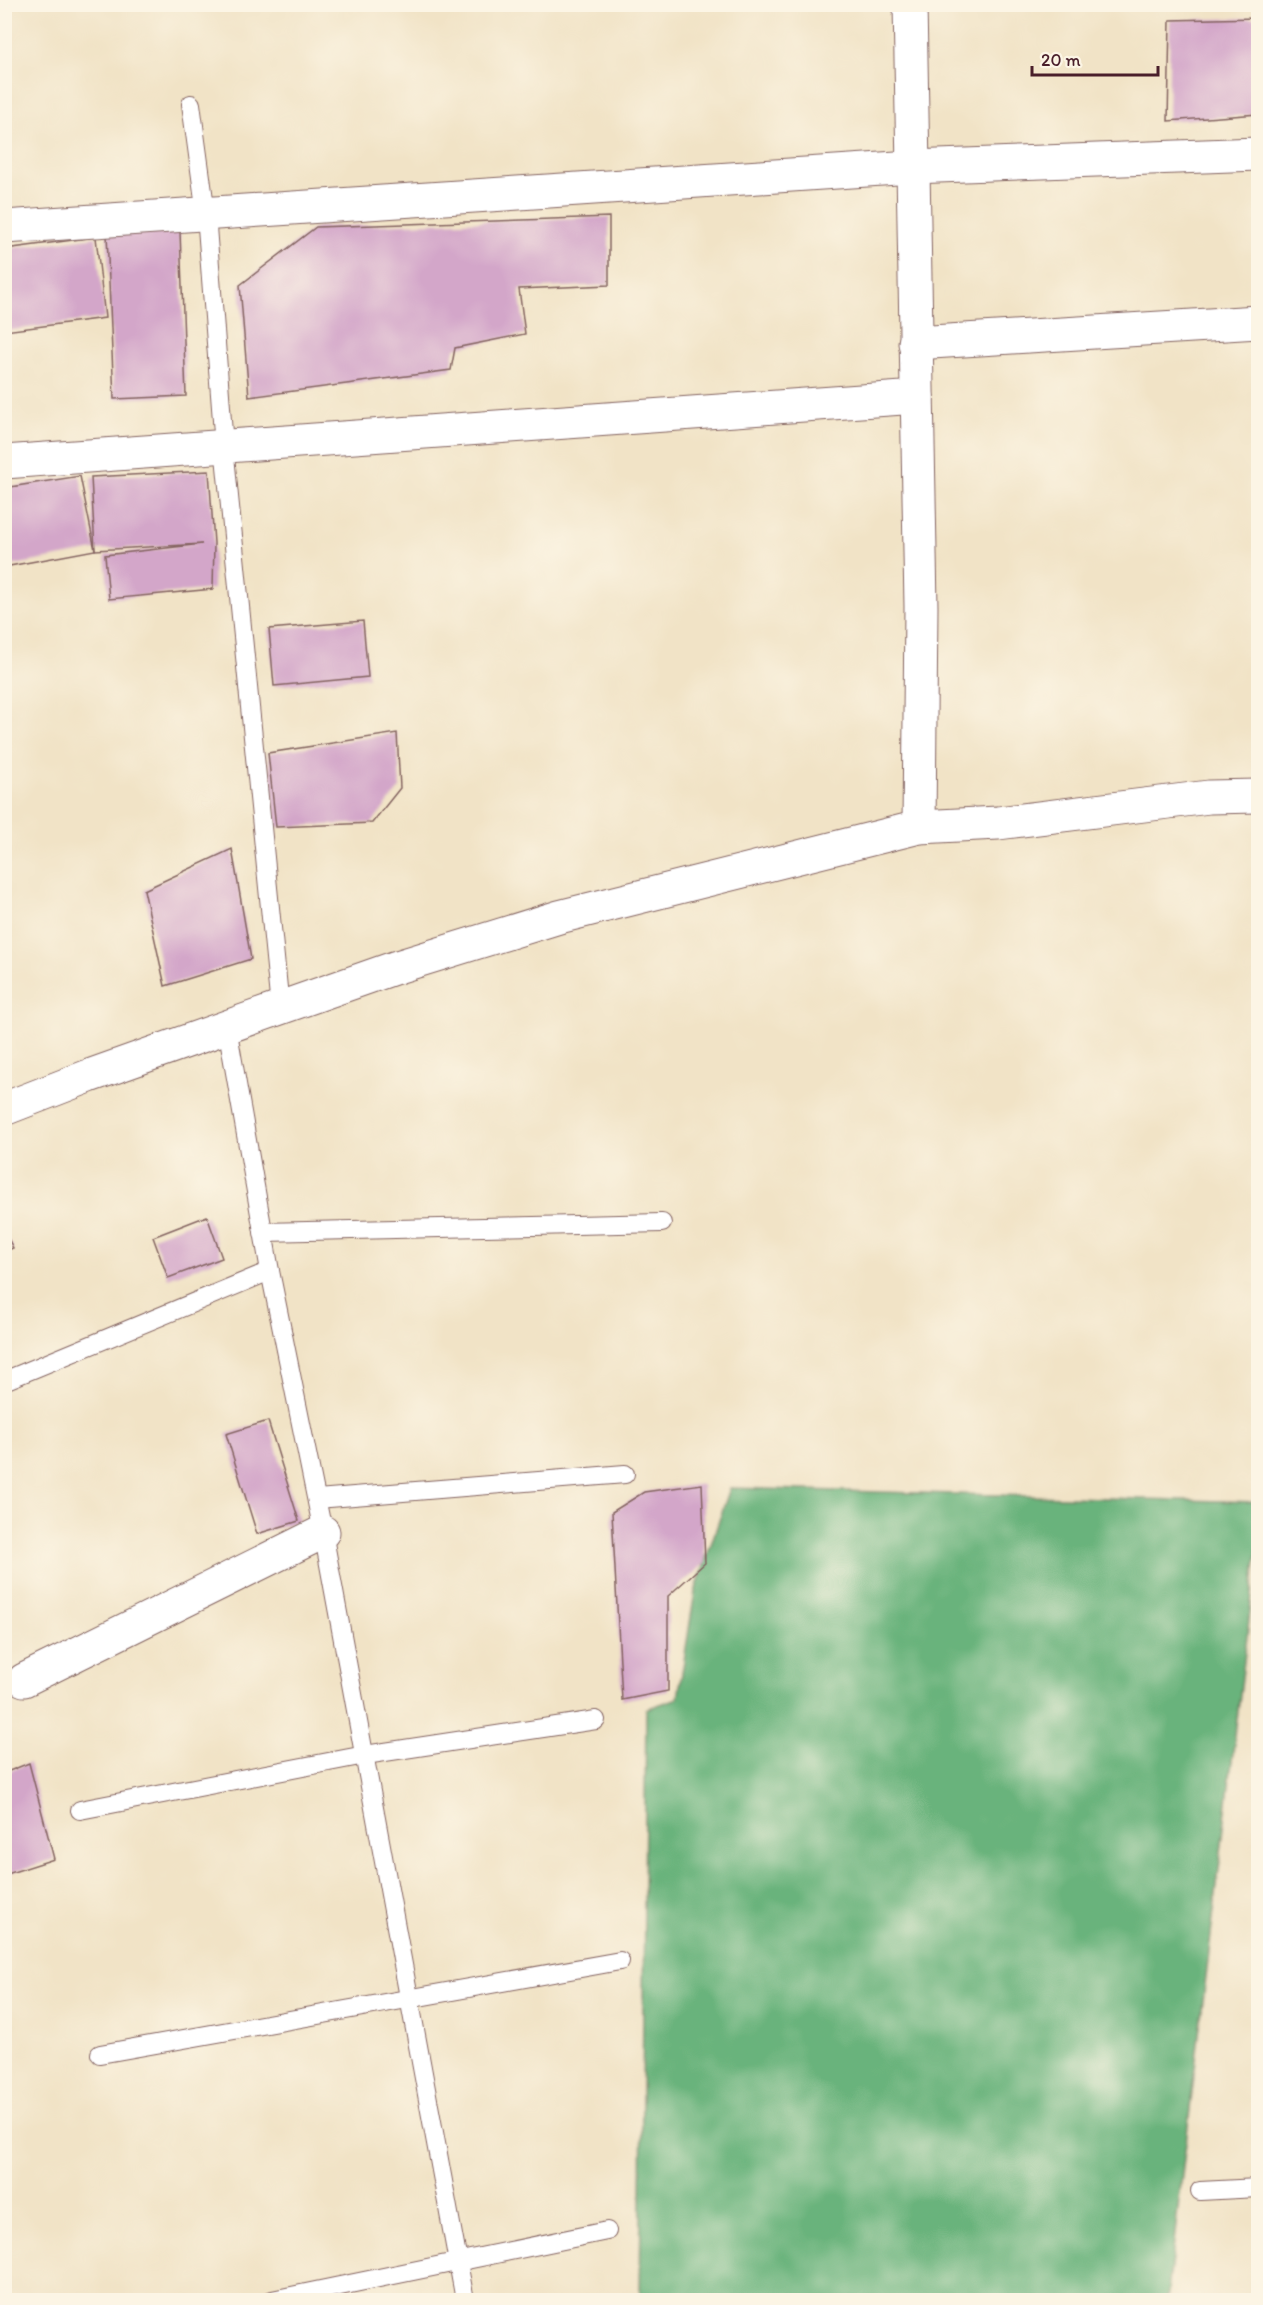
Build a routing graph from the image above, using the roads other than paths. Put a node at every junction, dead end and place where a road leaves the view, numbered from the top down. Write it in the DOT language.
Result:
graph roads {
  1 [pos="909,4"];
  2 [pos="191,104"];
  3 [pos="1258,154"];
  4 [pos="912,167"];
  5 [pos="206,214"];
  6 [pos="4,227"];
  7 [pos="1258,322"];
  8 [pos="915,343"];
  9 [pos="916,397"];
  10 [pos="224,446"];
  11 [pos="4,462"];
  12 [pos="1258,795"];
  13 [pos="919,827"];
  14 [pos="280,1008"];
  15 [pos="227,1027"];
  16 [pos="4,1109"];
  17 [pos="662,1223"];
  18 [pos="263,1232"];
  19 [pos="270,1272"];
  20 [pos="4,1380"];
  21 [pos="625,1474"];
  22 [pos="317,1499"];
  23 [pos="323,1533"];
  24 [pos="24,1680"];
  25 [pos="597,1720"];
  26 [pos="365,1755"];
  27 [pos="80,1810"];
  28 [pos="620,1961"];
  29 [pos="410,1998"];
  30 [pos="100,2054"];
  31 [pos="1258,2188"];
  32 [pos="1200,2191"];
  33 [pos="607,2231"];
  34 [pos="458,2260"];
  35 [pos="272,2301"];
  36 [pos="465,2301"];
  1 -- 4 [label="street"];
  2 -- 5 [label="lane"];
  3 -- 4 [label="street"];
  4 -- 5 [label="street"];
  4 -- 8 [label="street"];
  5 -- 6 [label="street"];
  5 -- 10 [label="lane"];
  7 -- 8 [label="street"];
  8 -- 9 [label="street"];
  9 -- 10 [label="street"];
  9 -- 13 [label="street"];
  10 -- 11 [label="street"];
  10 -- 14 [label="lane"];
  12 -- 13 [label="street"];
  13 -- 14 [label="street"];
  14 -- 15 [label="street"];
  15 -- 16 [label="street"];
  15 -- 18 [label="lane"];
  17 -- 18 [label="lane"];
  18 -- 19 [label="lane"];
  19 -- 20 [label="lane"];
  19 -- 22 [label="lane"];
  21 -- 22 [label="lane"];
  22 -- 23 [label="lane"];
  23 -- 24 [label="street"];
  23 -- 26 [label="lane"];
  25 -- 26 [label="lane"];
  26 -- 27 [label="lane"];
  26 -- 29 [label="lane"];
  28 -- 29 [label="lane"];
  29 -- 30 [label="lane"];
  29 -- 34 [label="lane"];
  31 -- 32 [label="lane"];
  33 -- 34 [label="lane"];
  34 -- 35 [label="lane"];
  34 -- 36 [label="lane"];
}
